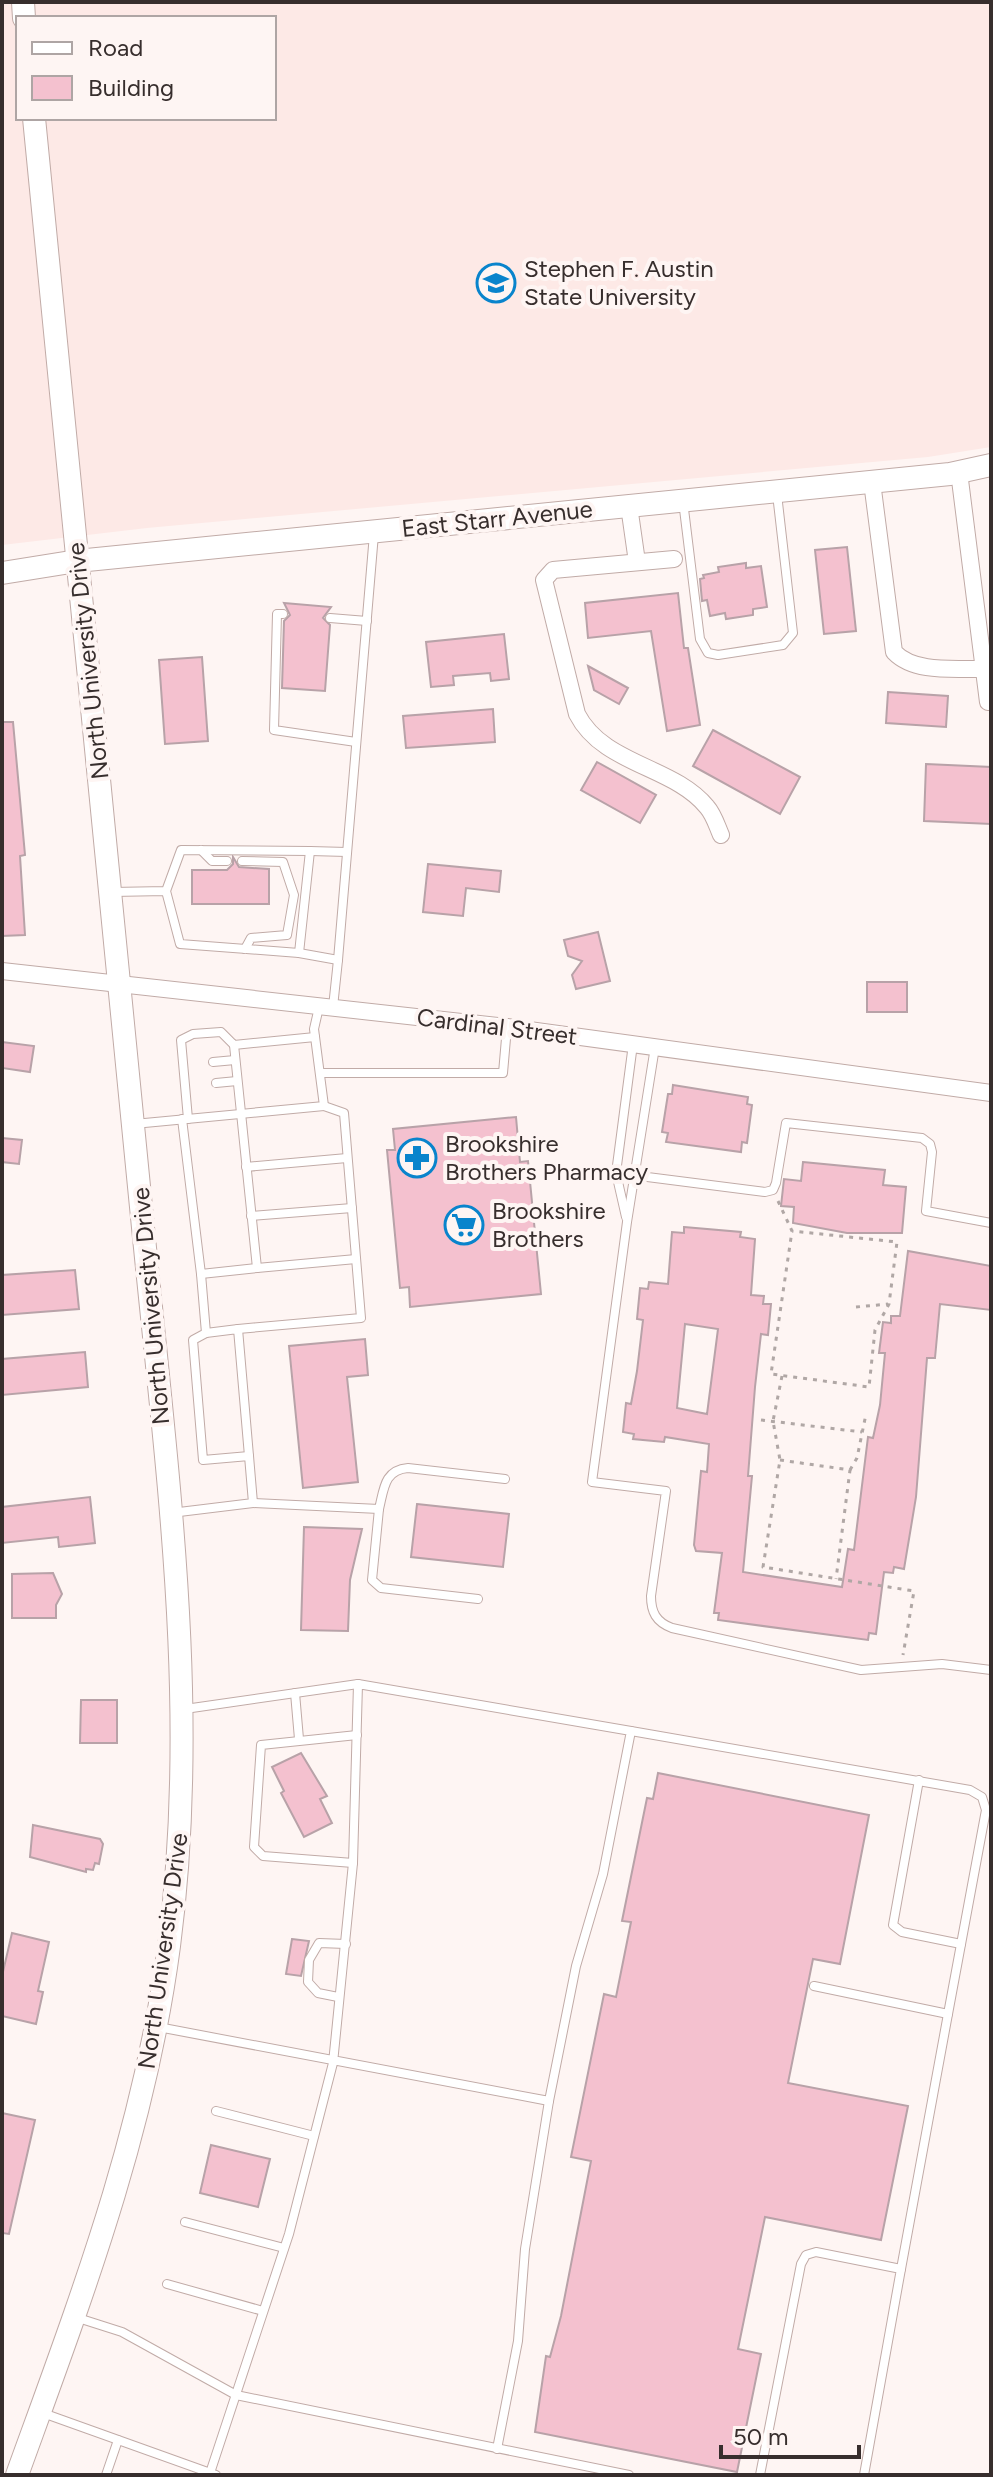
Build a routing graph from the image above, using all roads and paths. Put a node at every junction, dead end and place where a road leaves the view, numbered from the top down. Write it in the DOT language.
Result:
graph roads {
  1 [pos="34,120"];
  2 [pos="991,465"];
  3 [pos="959,472"];
  4 [pos="872,482"];
  5 [pos="777,491"];
  6 [pos="683,500"];
  7 [pos="629,506"];
  8 [pos="374,532"];
  9 [pos="674,559"];
  10 [pos="77,561"];
  11 [pos="637,562"];
  12 [pos="2,573"];
  13 [pos="283,614"];
  14 [pos="330,618"];
  15 [pos="367,621"];
  16 [pos="984,669"];
  17 [pos="988,702"];
  18 [pos="356,742"];
  19 [pos="721,835"];
  20 [pos="201,850"];
  21 [pos="310,851"];
  22 [pos="347,852"];
  23 [pos="227,861"];
  24 [pos="242,861"];
  25 [pos="166,891"];
  26 [pos="111,892"];
  27 [pos="245,949"];
  28 [pos="299,953"];
  29 [pos="338,960"];
  30 [pos="2,971"];
  31 [pos="121,985"];
  32 [pos="326,1006"];
  33 [pos="507,1027"];
  34 [pos="315,1037"];
  35 [pos="633,1044"];
  36 [pos="234,1045"];
  37 [pos="655,1047"];
  38 [pos="235,1060"];
  39 [pos="213,1062"];
  40 [pos="321,1073"];
  41 [pos="237,1081"];
  42 [pos="216,1083"];
  43 [pos="991,1093"];
  44 [pos="324,1106"];
  45 [pos="240,1114"];
  46 [pos="185,1119"];
  47 [pos="134,1124"];
  48 [pos="347,1158"];
  49 [pos="246,1167"];
  50 [pos="616,1173"];
  51 [pos="635,1175"];
  52 [pos="773,1190"];
  53 [pos="352,1208"];
  54 [pos="251,1216"];
  55 [pos="627,1222"];
  56 [pos="991,1223"];
  57 [pos="792,1231"];
  58 [pos="356,1259"];
  59 [pos="257,1268"];
  60 [pos="201,1274"];
  61 [pos="889,1304"];
  62 [pos="856,1307"];
  63 [pos="238,1329"];
  64 [pos="206,1333"];
  65 [pos="782,1376"];
  66 [pos="866,1414"];
  67 [pos="761,1420"];
  68 [pos="773,1421"];
  69 [pos="862,1432"];
  70 [pos="249,1456"];
  71 [pos="780,1460"];
  72 [pos="850,1470"];
  73 [pos="505,1479"];
  74 [pos="253,1503"];
  75 [pos="379,1509"];
  76 [pos="170,1513"];
  77 [pos="836,1579"];
  78 [pos="478,1599"];
  79 [pos="903,1658"];
  80 [pos="991,1670"];
  81 [pos="358,1684"];
  82 [pos="295,1693"];
  83 [pos="183,1709"];
  84 [pos="631,1731"];
  85 [pos="357,1735"];
  86 [pos="299,1739"];
  87 [pos="919,1780"];
  88 [pos="353,1863"];
  89 [pos="346,1944"];
  90 [pos="961,1944"];
  91 [pos="814,1986"];
  92 [pos="338,1997"];
  93 [pos="948,2014"];
  94 [pos="157,2027"];
  95 [pos="333,2063"];
  96 [pos="549,2101"];
  97 [pos="216,2111"];
  98 [pos="314,2136"];
  99 [pos="185,2222"];
  100 [pos="284,2248"];
  101 [pos="901,2269"];
  102 [pos="167,2284"];
  103 [pos="263,2311"];
  104 [pos="75,2316"];
  105 [pos="236,2395"];
  106 [pos="40,2412"];
  107 [pos="118,2440"];
  108 [pos="497,2449"];
  109 [pos="213,2474"];
  110 [pos="17,2475"];
  111 [pos="106,2475"];
  112 [pos="629,2475"];
  113 [pos="760,2475"];
  114 [pos="864,2475"];
  1 -- 10 [label="main road, North University Drive"];
  2 -- 3 [label="main road, East Starr Avenue"];
  3 -- 4 [label="main road, East Starr Avenue"];
  3 -- 16 [label="street"];
  4 -- 5 [label="main road, East Starr Avenue"];
  4 -- 16 [label="street"];
  5 -- 6 [label="main road, East Starr Avenue"];
  5 -- 6 [label="lane"];
  6 -- 7 [label="main road, East Starr Avenue"];
  7 -- 8 [label="main road, East Starr Avenue"];
  7 -- 11 [label="street"];
  8 -- 10 [label="main road, East Starr Avenue"];
  8 -- 15 [label="lane"];
  9 -- 11 [label="street"];
  10 -- 12 [label="main road, East Starr Avenue"];
  10 -- 26 [label="main road, North University Drive"];
  11 -- 19 [label="street"];
  13 -- 18 [label="lane"];
  14 -- 15 [label="lane"];
  15 -- 18 [label="lane"];
  16 -- 17 [label="street"];
  18 -- 22 [label="lane"];
  20 -- 21 [label="lane"];
  20 -- 23 [label="lane"];
  20 -- 25 [label="lane"];
  21 -- 22 [label="lane"];
  21 -- 28 [label="lane"];
  22 -- 29 [label="lane"];
  24 -- 27 [label="lane"];
  25 -- 26 [label="lane"];
  25 -- 27 [label="lane"];
  26 -- 31 [label="main road, North University Drive"];
  27 -- 28 [label="lane"];
  28 -- 29 [label="lane"];
  29 -- 32 [label="lane"];
  30 -- 31 [label="street, Cardinal Street"];
  31 -- 32 [label="street, Cardinal Street"];
  31 -- 47 [label="main road, North University Drive"];
  32 -- 33 [label="street, Cardinal Street"];
  32 -- 34 [label="lane"];
  33 -- 35 [label="street, Cardinal Street"];
  33 -- 40 [label="lane"];
  34 -- 36 [label="lane"];
  34 -- 40 [label="lane"];
  35 -- 37 [label="street, Cardinal Street"];
  35 -- 50 [label="lane"];
  36 -- 38 [label="lane"];
  36 -- 46 [label="lane"];
  37 -- 43 [label="street, Cardinal Street"];
  37 -- 51 [label="lane"];
  38 -- 39 [label="lane"];
  38 -- 41 [label="lane"];
  40 -- 44 [label="lane"];
  41 -- 42 [label="lane"];
  41 -- 45 [label="lane"];
  44 -- 45 [label="lane"];
  44 -- 48 [label="lane"];
  45 -- 46 [label="lane"];
  45 -- 49 [label="lane"];
  46 -- 47 [label="lane"];
  46 -- 60 [label="lane"];
  47 -- 76 [label="main road, North University Drive"];
  48 -- 49 [label="lane"];
  48 -- 53 [label="lane"];
  49 -- 54 [label="lane"];
  50 -- 51 [label="lane"];
  50 -- 55 [label="lane"];
  51 -- 52 [label="lane"];
  51 -- 55 [label="lane"];
  52 -- 56 [label="lane"];
  52 -- 57 [label="path"];
  53 -- 54 [label="lane"];
  53 -- 58 [label="lane"];
  54 -- 59 [label="lane"];
  55 -- 80 [label="lane"];
  57 -- 61 [label="path"];
  57 -- 65 [label="path"];
  58 -- 59 [label="lane"];
  58 -- 63 [label="lane"];
  59 -- 60 [label="lane"];
  60 -- 64 [label="lane"];
  61 -- 62 [label="path"];
  61 -- 65 [label="path"];
  63 -- 64 [label="lane"];
  63 -- 70 [label="lane"];
  64 -- 70 [label="lane"];
  65 -- 68 [label="path"];
  66 -- 69 [label="path"];
  67 -- 68 [label="path"];
  68 -- 69 [label="path"];
  68 -- 71 [label="path"];
  69 -- 72 [label="path"];
  70 -- 74 [label="lane"];
  71 -- 72 [label="path"];
  71 -- 77 [label="path"];
  72 -- 77 [label="path"];
  73 -- 75 [label="lane"];
  74 -- 75 [label="lane"];
  74 -- 76 [label="lane"];
  75 -- 78 [label="lane"];
  76 -- 83 [label="main road, North University Drive"];
  77 -- 79 [label="path"];
  81 -- 82 [label="lane"];
  81 -- 84 [label="lane"];
  81 -- 85 [label="lane"];
  82 -- 83 [label="lane"];
  82 -- 86 [label="lane"];
  83 -- 94 [label="main road, North University Drive"];
  84 -- 87 [label="lane"];
  84 -- 96 [label="lane"];
  85 -- 86 [label="lane"];
  85 -- 88 [label="lane"];
  86 -- 88 [label="lane"];
  87 -- 90 [label="lane"];
  87 -- 90 [label="lane"];
  88 -- 89 [label="lane"];
  89 -- 92 [label="lane"];
  89 -- 92 [label="lane"];
  90 -- 93 [label="lane"];
  91 -- 93 [label="lane"];
  92 -- 95 [label="lane"];
  93 -- 101 [label="lane"];
  94 -- 95 [label="lane"];
  94 -- 104 [label="main road, North University Drive"];
  95 -- 96 [label="lane"];
  95 -- 98 [label="lane"];
  96 -- 108 [label="lane"];
  97 -- 98 [label="lane"];
  98 -- 100 [label="lane"];
  99 -- 100 [label="lane"];
  100 -- 103 [label="lane"];
  101 -- 113 [label="lane"];
  101 -- 114 [label="lane"];
  102 -- 103 [label="lane"];
  103 -- 105 [label="lane"];
  104 -- 105 [label="lane"];
  104 -- 106 [label="main road, North University Drive"];
  105 -- 108 [label="lane"];
  105 -- 109 [label="lane"];
  106 -- 107 [label="lane"];
  106 -- 110 [label="main road, North University Drive"];
  107 -- 109 [label="lane"];
  107 -- 111 [label="lane"];
  108 -- 112 [label="lane"];
}
